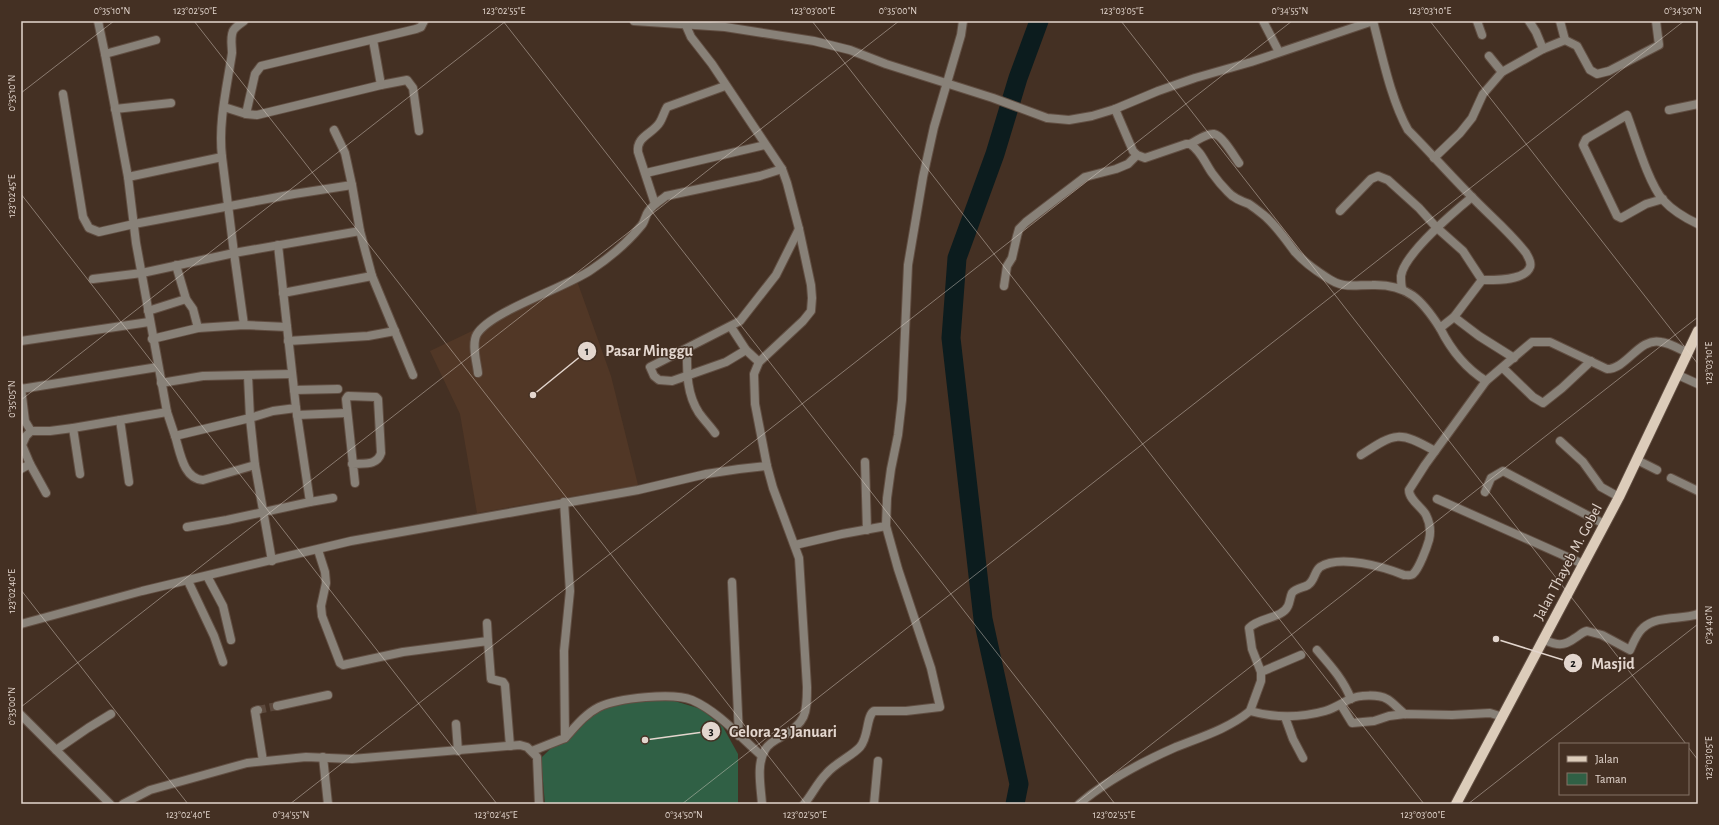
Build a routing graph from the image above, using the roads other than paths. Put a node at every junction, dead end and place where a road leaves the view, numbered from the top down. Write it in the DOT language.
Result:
graph roads {
  1 [pos="98,21"];
  2 [pos="244,21"];
  3 [pos="424,21"];
  4 [pos="634,21"];
  5 [pos="963,21"];
  6 [pos="1263,21"];
  7 [pos="1477,21"];
  8 [pos="1529,21"];
  9 [pos="1560,21"];
  10 [pos="1656,21"];
  11 [pos="685,22"];
  12 [pos="1482,35"];
  13 [pos="156,40"];
  14 [pos="373,40"];
  15 [pos="1565,40"];
  16 [pos="1543,50"];
  17 [pos="1279,52"];
  18 [pos="105,54"];
  19 [pos="1489,56"];
  20 [pos="1502,72"];
  21 [pos="946,83"];
  22 [pos="381,84"];
  23 [pos="725,86"];
  24 [pos="63,94"];
  25 [pos="171,104"];
  26 [pos="1698,104"];
  27 [pos="224,107"];
  28 [pos="115,109"];
  29 [pos="1115,109"];
  30 [pos="1669,110"];
  31 [pos="246,114"];
  32 [pos="334,130"];
  33 [pos="419,131"];
  34 [pos="765,144"];
  35 [pos="1190,144"];
  36 [pos="1137,155"];
  37 [pos="222,157"];
  38 [pos="1434,158"];
  39 [pos="1239,163"];
  40 [pos="782,169"];
  41 [pos="646,173"];
  42 [pos="128,177"];
  43 [pos="352,185"];
  44 [pos="1472,197"];
  45 [pos="1663,199"];
  46 [pos="655,204"];
  47 [pos="228,206"];
  48 [pos="1340,211"];
  49 [pos="134,224"];
  50 [pos="1698,224"];
  51 [pos="1436,227"];
  52 [pos="799,229"];
  53 [pos="360,231"];
  54 [pos="278,245"];
  55 [pos="234,253"];
  56 [pos="176,265"];
  57 [pos="142,273"];
  58 [pos="372,276"];
  59 [pos="93,279"];
  60 [pos="1482,280"];
  61 [pos="1004,286"];
  62 [pos="1402,288"];
  63 [pos="283,293"];
  64 [pos="186,299"];
  65 [pos="148,311"];
  66 [pos="1454,317"];
  67 [pos="149,322"];
  68 [pos="244,325"];
  69 [pos="286,327"];
  70 [pos="731,327"];
  71 [pos="198,328"];
  72 [pos="1440,328"];
  73 [pos="395,331"];
  74 [pos="1698,331"];
  75 [pos="152,339"];
  76 [pos="21,341"];
  77 [pos="288,341"];
  78 [pos="688,349"];
  79 [pos="746,350"];
  80 [pos="1688,353"];
  81 [pos="1514,358"];
  82 [pos="1591,361"];
  83 [pos="759,362"];
  84 [pos="158,367"];
  85 [pos="1503,368"];
  86 [pos="478,373"];
  87 [pos="292,374"];
  88 [pos="413,375"];
  89 [pos="1678,375"];
  90 [pos="248,376"];
  91 [pos="687,376"];
  92 [pos="1486,381"];
  93 [pos="161,383"];
  94 [pos="1698,384"];
  95 [pos="21,389"];
  96 [pos="338,389"];
  97 [pos="294,390"];
  98 [pos="167,412"];
  99 [pos="296,412"];
  100 [pos="346,413"];
  101 [pos="250,418"];
  102 [pos="120,420"];
  103 [pos="73,428"];
  104 [pos="31,431"];
  105 [pos="715,433"];
  106 [pos="175,436"];
  107 [pos="1560,441"];
  108 [pos="1435,451"];
  109 [pos="1361,455"];
  110 [pos="1637,460"];
  111 [pos="864,462"];
  112 [pos="30,464"];
  113 [pos="352,464"];
  114 [pos="255,465"];
  115 [pos="767,466"];
  116 [pos="21,469"];
  117 [pos="1658,470"];
  118 [pos="80,474"];
  119 [pos="1671,478"];
  120 [pos="129,482"];
  121 [pos="354,482"];
  122 [pos="1698,491"];
  123 [pos="1485,492"];
  124 [pos="46,493"];
  125 [pos="1619,497"];
  126 [pos="333,498"];
  127 [pos="1437,499"];
  128 [pos="310,502"];
  129 [pos="564,502"];
  130 [pos="264,512"];
  131 [pos="1604,524"];
  132 [pos="886,526"];
  133 [pos="187,527"];
  134 [pos="867,530"];
  135 [pos="795,545"];
  136 [pos="318,550"];
  137 [pos="272,561"];
  138 [pos="1583,564"];
  139 [pos="207,576"];
  140 [pos="188,581"];
  141 [pos="732,582"];
  142 [pos="1698,614"];
  143 [pos="487,623"];
  144 [pos="21,624"];
  145 [pos="231,640"];
  146 [pos="1544,640"];
  147 [pos="488,641"];
  148 [pos="1316,650"];
  149 [pos="1301,655"];
  150 [pos="223,662"];
  151 [pos="1260,672"];
  152 [pos="328,695"];
  153 [pos="1351,699"];
  154 [pos="1341,705"];
  155 [pos="277,706"];
  156 [pos="258,710"];
  157 [pos="1250,711"];
  158 [pos="111,714"];
  159 [pos="1405,714"];
  160 [pos="21,715"];
  161 [pos="1285,717"];
  162 [pos="1503,717"];
  163 [pos="456,724"];
  164 [pos="739,736"];
  165 [pos="565,738"];
  166 [pos="510,746"];
  167 [pos="56,750"];
  168 [pos="458,751"];
  169 [pos="532,751"];
  170 [pos="762,756"];
  171 [pos="323,757"];
  172 [pos="1303,758"];
  173 [pos="263,760"];
  174 [pos="878,761"];
  175 [pos="110,804"];
  176 [pos="123,804"];
  177 [pos="328,804"];
  178 [pos="539,804"];
  179 [pos="762,804"];
  180 [pos="804,804"];
  181 [pos="874,804"];
  182 [pos="1079,804"];
  183 [pos="1456,804"];
  1 -- 18 [label="street"];
  2 -- 27 [label="street"];
  3 -- 14 [label="street"];
  4 -- 11 [label="street"];
  5 -- 21 [label="street"];
  6 -- 17 [label="street"];
  7 -- 12 [label="street"];
  8 -- 16 [label="street"];
  9 -- 15 [label="street"];
  10 -- 15 [label="street"];
  11 -- 21 [label="street"];
  11 -- 23 [label="street"];
  13 -- 18 [label="street"];
  14 -- 22 [label="street"];
  14 -- 31 [label="street"];
  15 -- 16 [label="street"];
  16 -- 20 [label="street"];
  17 -- 29 [label="street"];
  17 -- 38 [label="street"];
  18 -- 28 [label="street"];
  19 -- 20 [label="street"];
  20 -- 38 [label="street"];
  21 -- 29 [label="street"];
  21 -- 132 [label="street"];
  22 -- 31 [label="street"];
  22 -- 33 [label="street"];
  23 -- 34 [label="street"];
  23 -- 41 [label="street"];
  24 -- 49 [label="street"];
  25 -- 28 [label="street"];
  26 -- 30 [label="street"];
  27 -- 31 [label="street"];
  27 -- 37 [label="street"];
  28 -- 42 [label="street"];
  29 -- 36 [label="street"];
  32 -- 43 [label="street"];
  34 -- 40 [label="street"];
  34 -- 41 [label="street"];
  35 -- 36 [label="street"];
  35 -- 39 [label="street"];
  35 -- 62 [label="street"];
  36 -- 61 [label="street"];
  37 -- 42 [label="street"];
  37 -- 47 [label="street"];
  38 -- 44 [label="street"];
  40 -- 46 [label="street"];
  40 -- 52 [label="street"];
  41 -- 46 [label="street"];
  42 -- 49 [label="street"];
  43 -- 47 [label="street"];
  43 -- 53 [label="street"];
  44 -- 51 [label="street"];
  44 -- 60 [label="street"];
  45 -- 45 [label="street"];
  45 -- 50 [label="street"];
  46 -- 86 [label="street"];
  47 -- 49 [label="street"];
  47 -- 55 [label="street"];
  48 -- 51 [label="street"];
  49 -- 57 [label="street"];
  51 -- 60 [label="street"];
  51 -- 62 [label="street"];
  52 -- 70 [label="street"];
  52 -- 83 [label="street"];
  53 -- 54 [label="street"];
  53 -- 58 [label="street"];
  54 -- 55 [label="street"];
  54 -- 63 [label="street"];
  55 -- 56 [label="street"];
  55 -- 68 [label="street"];
  56 -- 57 [label="street"];
  56 -- 64 [label="street"];
  57 -- 59 [label="street"];
  57 -- 65 [label="street"];
  58 -- 63 [label="street"];
  58 -- 73 [label="street"];
  60 -- 66 [label="street"];
  62 -- 72 [label="street"];
  63 -- 69 [label="street"];
  64 -- 65 [label="street"];
  64 -- 71 [label="street"];
  65 -- 67 [label="street"];
  66 -- 72 [label="street"];
  66 -- 81 [label="street"];
  67 -- 75 [label="street"];
  67 -- 76 [label="street"];
  68 -- 69 [label="street"];
  68 -- 71 [label="street"];
  69 -- 77 [label="street"];
  70 -- 78 [label="street"];
  70 -- 79 [label="street"];
  71 -- 75 [label="street"];
  72 -- 92 [label="street"];
  73 -- 77 [label="street"];
  73 -- 88 [label="street"];
  74 -- 80 [label="main road, Jalan Thayeb M. Gobel"];
  75 -- 84 [label="street"];
  77 -- 87 [label="street"];
  78 -- 91 [label="street"];
  78 -- 91 [label="street"];
  79 -- 83 [label="street"];
  79 -- 91 [label="street"];
  80 -- 82 [label="street"];
  80 -- 89 [label="main road, Jalan Thayeb M. Gobel"];
  81 -- 82 [label="street"];
  81 -- 85 [label="street"];
  82 -- 85 [label="street"];
  83 -- 115 [label="street"];
  84 -- 93 [label="street"];
  84 -- 95 [label="street"];
  85 -- 92 [label="street"];
  87 -- 90 [label="street"];
  87 -- 97 [label="street"];
  89 -- 94 [label="street"];
  89 -- 110 [label="main road, Jalan Thayeb M. Gobel"];
  90 -- 93 [label="street"];
  90 -- 101 [label="street"];
  91 -- 105 [label="street"];
  92 -- 108 [label="street"];
  93 -- 98 [label="street"];
  95 -- 104 [label="street"];
  96 -- 97 [label="street"];
  97 -- 99 [label="street"];
  98 -- 102 [label="street"];
  98 -- 106 [label="street"];
  99 -- 100 [label="street"];
  99 -- 101 [label="street"];
  99 -- 128 [label="street"];
  100 -- 113 [label="street"];
  100 -- 113 [label="street"];
  101 -- 106 [label="street"];
  101 -- 114 [label="street"];
  102 -- 103 [label="street"];
  102 -- 120 [label="street"];
  103 -- 104 [label="street"];
  103 -- 118 [label="street"];
  104 -- 112 [label="street"];
  106 -- 114 [label="street"];
  107 -- 125 [label="street"];
  108 -- 109 [label="street"];
  108 -- 151 [label="street"];
  110 -- 117 [label="street"];
  110 -- 125 [label="main road, Jalan Thayeb M. Gobel"];
  111 -- 134 [label="street"];
  112 -- 116 [label="street"];
  112 -- 124 [label="street"];
  113 -- 121 [label="street"];
  114 -- 130 [label="street"];
  115 -- 129 [label="street"];
  115 -- 135 [label="street"];
  119 -- 122 [label="street"];
  123 -- 131 [label="street"];
  125 -- 131 [label="main road, Jalan Thayeb M. Gobel"];
  126 -- 128 [label="street"];
  127 -- 138 [label="street"];
  128 -- 130 [label="street"];
  129 -- 136 [label="street"];
  129 -- 165 [label="street"];
  130 -- 133 [label="street"];
  130 -- 137 [label="street"];
  131 -- 138 [label="main road, Jalan Thayeb M. Gobel"];
  132 -- 134 [label="street"];
  132 -- 180 [label="street"];
  134 -- 135 [label="street"];
  135 -- 170 [label="street"];
  136 -- 137 [label="street"];
  136 -- 147 [label="street"];
  137 -- 139 [label="street"];
  138 -- 146 [label="main road, Jalan Thayeb M. Gobel"];
  139 -- 140 [label="street"];
  139 -- 145 [label="street"];
  140 -- 144 [label="street"];
  140 -- 150 [label="street"];
  141 -- 164 [label="street"];
  142 -- 146 [label="street"];
  143 -- 147 [label="street"];
  146 -- 162 [label="main road, Jalan Thayeb M. Gobel"];
  147 -- 166 [label="street"];
  148 -- 153 [label="street"];
  149 -- 151 [label="street"];
  151 -- 157 [label="street"];
  152 -- 155 [label="street"];
  153 -- 154 [label="street"];
  153 -- 159 [label="street"];
  154 -- 159 [label="street"];
  154 -- 161 [label="street"];
  156 -- 173 [label="street"];
  157 -- 161 [label="street"];
  157 -- 182 [label="street"];
  158 -- 167 [label="street"];
  159 -- 162 [label="street"];
  160 -- 167 [label="street"];
  161 -- 172 [label="street"];
  162 -- 183 [label="main road, Jalan Thayeb M. Gobel"];
  163 -- 168 [label="street"];
  164 -- 165 [label="street"];
  164 -- 170 [label="street"];
  165 -- 169 [label="street"];
  166 -- 168 [label="street"];
  166 -- 169 [label="street"];
  167 -- 175 [label="street"];
  168 -- 171 [label="street"];
  169 -- 178 [label="street"];
  170 -- 179 [label="street"];
  171 -- 173 [label="street"];
  171 -- 177 [label="street"];
  173 -- 176 [label="street"];
  174 -- 181 [label="street"];
}
